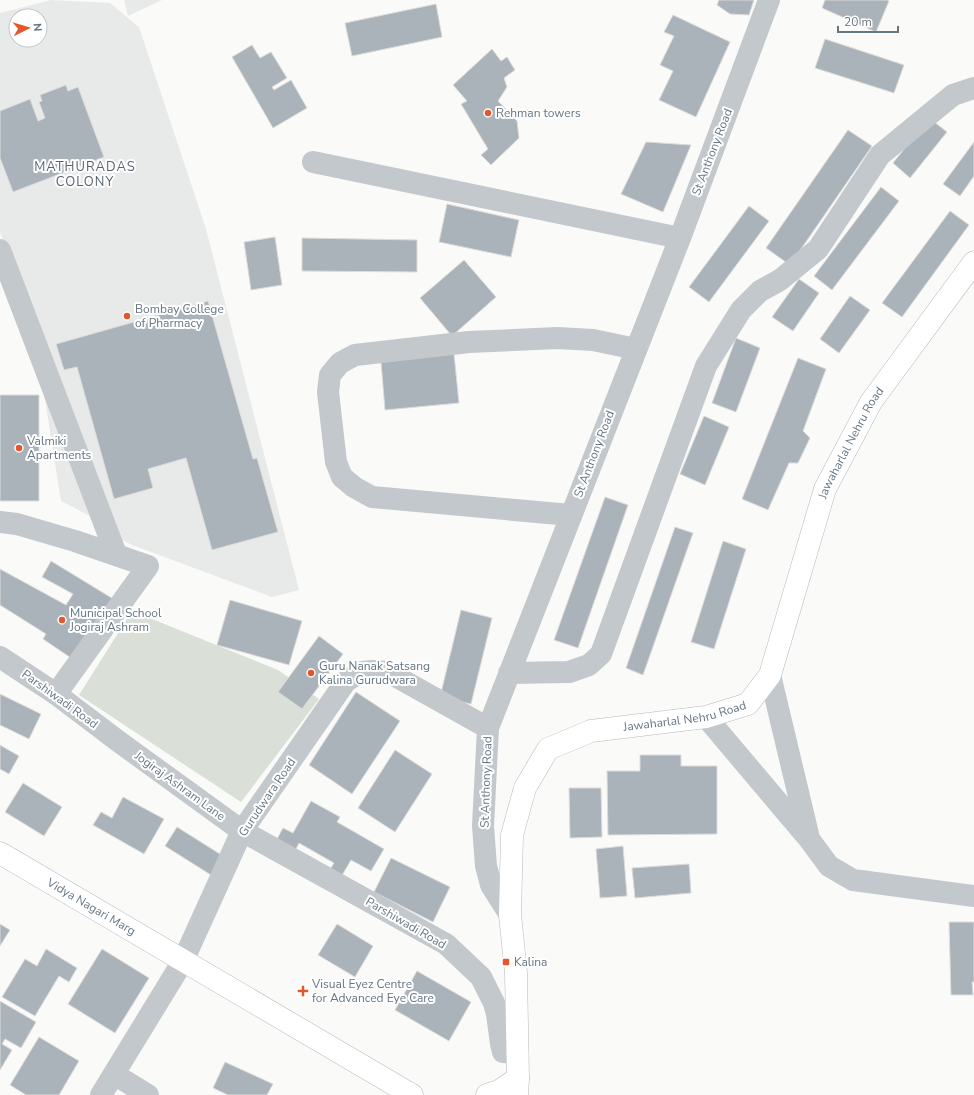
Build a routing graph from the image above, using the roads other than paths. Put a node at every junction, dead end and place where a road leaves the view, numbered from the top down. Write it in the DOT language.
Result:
graph roads {
  1 [pos="769,0"];
  2 [pos="974,88"];
  3 [pos="313,162"];
  4 [pos="680,238"];
  5 [pos="0,250"];
  6 [pos="974,262"];
  7 [pos="636,349"];
  8 [pos="570,515"];
  9 [pos="0,522"];
  10 [pos="116,554"];
  11 [pos="0,657"];
  12 [pos="509,673"];
  13 [pos="770,675"];
  14 [pos="56,694"];
  15 [pos="706,717"];
  16 [pos="488,728"];
  17 [pos="118,741"];
  18 [pos="242,831"];
  19 [pos="809,839"];
  20 [pos="0,853"];
  21 [pos="974,896"];
  22 [pos="510,915"];
  23 [pos="183,961"];
  24 [pos="518,1053"];
  25 [pos="114,1074"];
  26 [pos="518,1087"];
  27 [pos="101,1095"];
  28 [pos="148,1095"];
  29 [pos="412,1095"];
  30 [pos="487,1095"];
  1 -- 4 [label="street, St Anthony Road"];
  2 -- 12 [label="street"];
  3 -- 4 [label="street"];
  4 -- 7 [label="street, St Anthony Road"];
  5 -- 10 [label="street"];
  6 -- 13 [label="main road, Jawaharlal Nehru Road"];
  7 -- 8 [label="street, St Anthony Road"];
  7 -- 8 [label="street"];
  8 -- 12 [label="street, St Anthony Road"];
  9 -- 10 [label="street"];
  10 -- 14 [label="street"];
  11 -- 14 [label="street, Parshiwadi Road"];
  12 -- 16 [label="street, St Anthony Road"];
  13 -- 15 [label="main road, Jawaharlal Nehru Road"];
  13 -- 19 [label="street"];
  14 -- 17 [label="street, Parshiwadi Road"];
  15 -- 19 [label="street"];
  15 -- 22 [label="main road, Jawaharlal Nehru Road"];
  16 -- 18 [label="street, Gurudwara Road"];
  16 -- 22 [label="street, St Anthony Road"];
  17 -- 18 [label="street, Jogiraj Ashram Lane"];
  18 -- 23 [label="street, Gurudwara Road"];
  18 -- 24 [label="street, Parshiwadi Road"];
  19 -- 21 [label="street"];
  20 -- 23 [label="main road, Vidya Nagari Marg"];
  22 -- 24 [label="main road, Jawaharlal Nehru Road"];
  23 -- 25 [label="street, Gurudwara Road"];
  23 -- 29 [label="main road, Vidya Nagari Marg"];
  24 -- 26 [label="main road, Jawaharlal Nehru Road"];
  25 -- 27 [label="street, Gurudwara Road"];
  25 -- 28 [label="street"];
  26 -- 30 [label="main road"];
}
